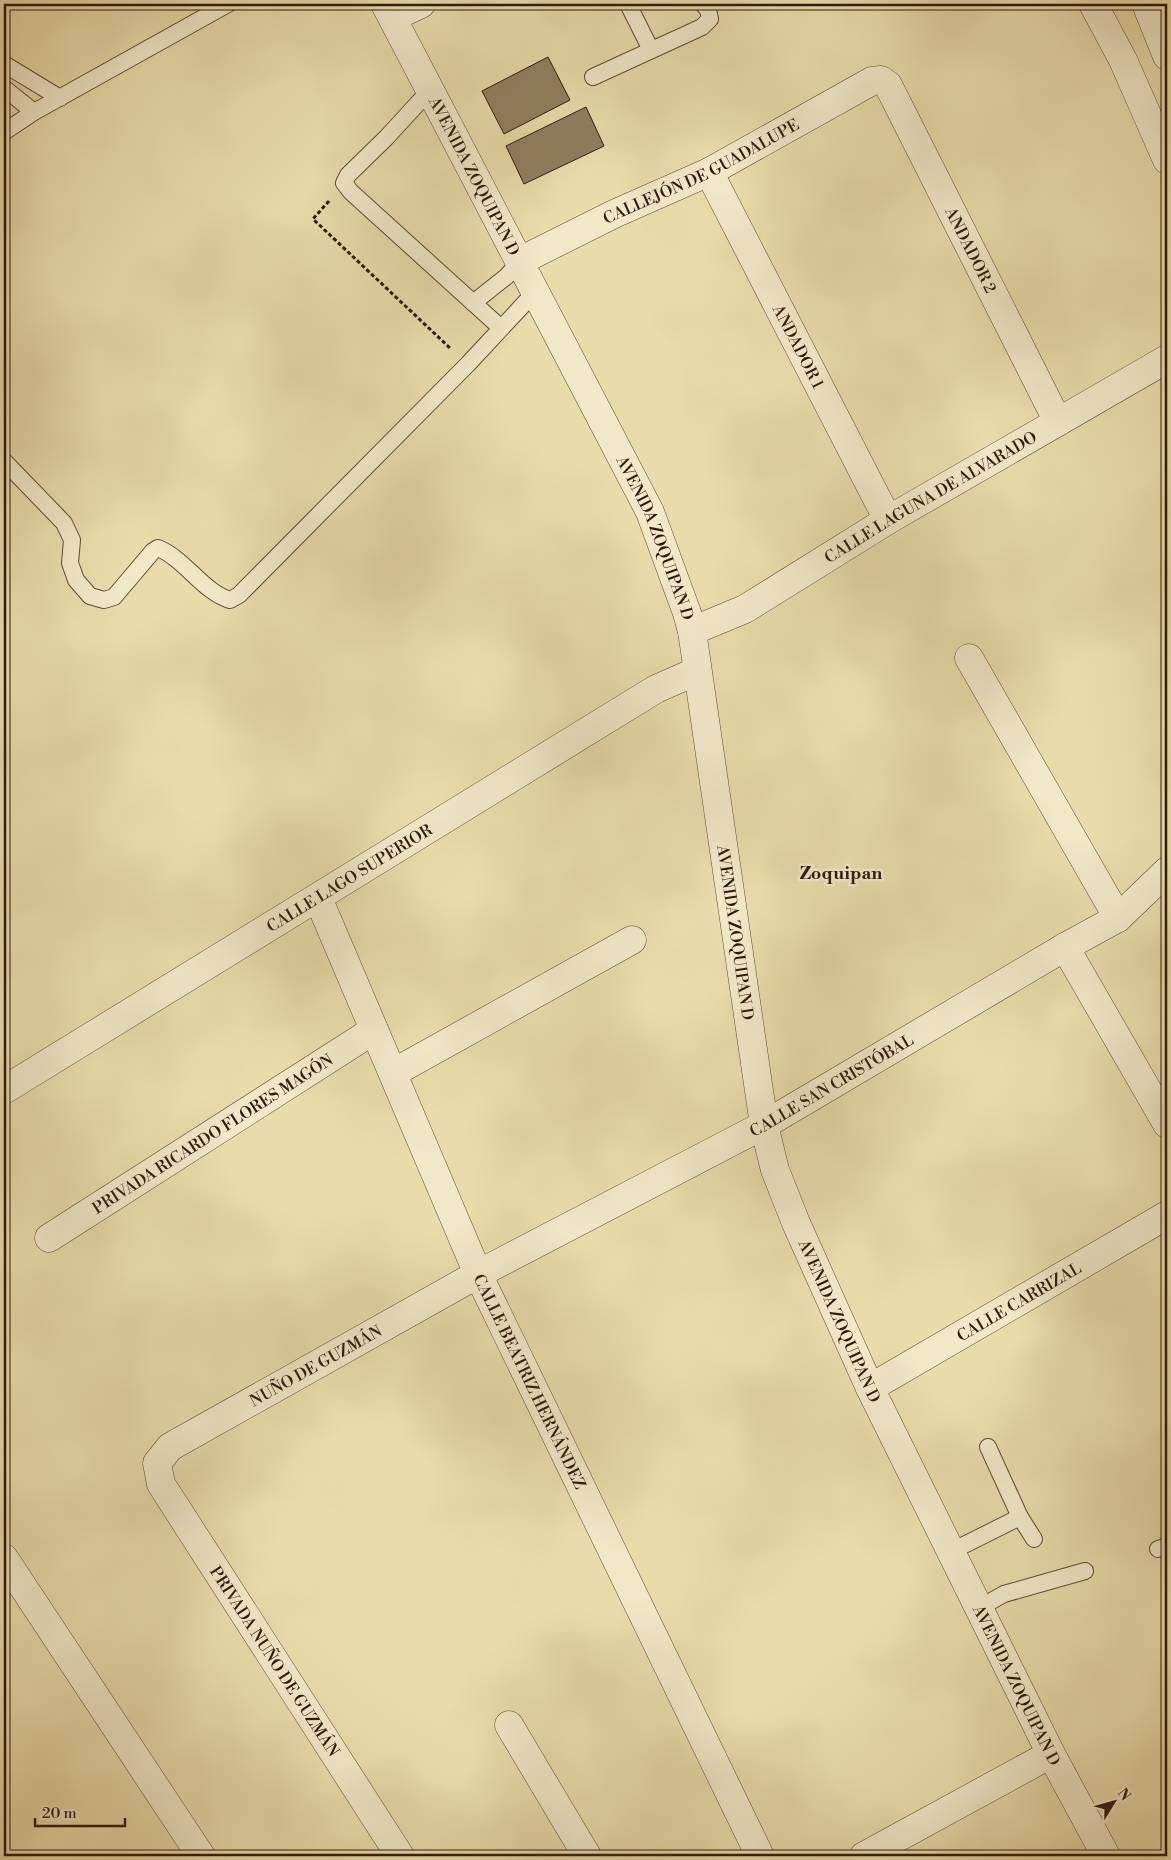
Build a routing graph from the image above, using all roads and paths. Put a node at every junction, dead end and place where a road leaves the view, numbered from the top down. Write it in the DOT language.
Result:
graph roads {
  1 [pos="228,4"];
  2 [pos="421,4"];
  3 [pos="628,4"];
  4 [pos="703,4"];
  5 [pos="1093,4"];
  6 [pos="1146,4"];
  7 [pos="389,10"];
  8 [pos="651,50"];
  9 [pos="1165,52"];
  10 [pos="1123,60"];
  11 [pos="4,64"];
  12 [pos="593,77"];
  13 [pos="882,80"];
  14 [pos="4,88"];
  15 [pos="430,89"];
  16 [pos="60,98"];
  17 [pos="34,112"];
  18 [pos="4,132"];
  19 [pos="1167,160"];
  20 [pos="709,172"];
  21 [pos="344,183"];
  22 [pos="520,262"];
  23 [pos="536,291"];
  24 [pos="473,303"];
  25 [pos="502,328"];
  26 [pos="1167,359"];
  27 [pos="468,364"];
  28 [pos="1058,422"];
  29 [pos="4,461"];
  30 [pos="888,520"];
  31 [pos="692,632"];
  32 [pos="968,658"];
  33 [pos="697,671"];
  34 [pos="1167,871"];
  35 [pos="318,898"];
  36 [pos="1118,918"];
  37 [pos="632,940"];
  38 [pos="1065,947"];
  39 [pos="374,1030"];
  40 [pos="393,1073"];
  41 [pos="4,1090"];
  42 [pos="1167,1124"];
  43 [pos="764,1125"];
  44 [pos="1167,1215"];
  45 [pos="49,1238"];
  46 [pos="478,1274"];
  47 [pos="870,1388"];
  48 [pos="988,1447"];
  49 [pos="157,1463"];
  50 [pos="1020,1517"];
  51 [pos="1034,1539"];
  52 [pos="952,1552"];
  53 [pos="4,1558"];
  54 [pos="1085,1572"];
  55 [pos="979,1608"];
  56 [pos="509,1725"];
  57 [pos="1051,1754"];
  58 [pos="201,1856"];
  59 [pos="400,1856"];
  60 [pos="587,1856"];
  61 [pos="760,1856"];
  62 [pos="864,1856"];
  63 [pos="1106,1856"];
  1 -- 16 [label="lane"];
  2 -- 7 [label="street"];
  3 -- 8 [label="lane"];
  4 -- 8 [label="lane"];
  5 -- 10 [label="street"];
  6 -- 9 [label="street"];
  7 -- 15 [label="street, AVENIDA ZOQUIPAN D"];
  8 -- 12 [label="lane"];
  9 -- 10 [label="street"];
  10 -- 19 [label="street"];
  11 -- 16 [label="lane"];
  13 -- 20 [label="street, CALLEJÓN DE GUADALUPE"];
  13 -- 28 [label="street, ANDADOR 2"];
  14 -- 17 [label="lane"];
  15 -- 21 [label="lane"];
  15 -- 22 [label="street, AVENIDA ZOQUIPAN D"];
  16 -- 17 [label="lane"];
  17 -- 18 [label="lane"];
  20 -- 22 [label="street, CALLEJÓN DE GUADALUPE"];
  20 -- 30 [label="street, ANDADOR 1"];
  21 -- 24 [label="lane"];
  21 -- 27 [label="path"];
  22 -- 23 [label="street, AVENIDA ZOQUIPAN D"];
  22 -- 24 [label="lane"];
  23 -- 25 [label="lane"];
  23 -- 31 [label="street, AVENIDA ZOQUIPAN D"];
  24 -- 25 [label="lane"];
  25 -- 27 [label="lane"];
  26 -- 28 [label="street, CALLE LAGUNA DE ALVARADO"];
  27 -- 29 [label="lane"];
  28 -- 30 [label="street, CALLE LAGUNA DE ALVARADO"];
  30 -- 31 [label="street, CALLE LAGUNA DE ALVARADO"];
  31 -- 33 [label="street, AVENIDA ZOQUIPAN D"];
  32 -- 36 [label="street"];
  33 -- 35 [label="street, CALLE LAGO SUPERIOR"];
  33 -- 43 [label="street, AVENIDA ZOQUIPAN D"];
  34 -- 36 [label="street, CALLE SAN CRISTÓBAL"];
  35 -- 39 [label="street, CALLE BEATRIZ HERNÁNDEZ"];
  35 -- 41 [label="street, CALLE LAGO SUPERIOR"];
  36 -- 38 [label="street, CALLE SAN CRISTÓBAL"];
  37 -- 40 [label="street"];
  38 -- 42 [label="street"];
  38 -- 43 [label="street, CALLE SAN CRISTÓBAL"];
  39 -- 40 [label="street, CALLE BEATRIZ HERNÁNDEZ"];
  39 -- 45 [label="street, PRIVADA RICARDO FLORES MAGÓN"];
  40 -- 46 [label="street, CALLE BEATRIZ HERNÁNDEZ"];
  43 -- 46 [label="street, CALLE SAN CRISTÓBAL"];
  43 -- 47 [label="street, AVENIDA ZOQUIPAN D"];
  44 -- 47 [label="street, CALLE CARRIZAL"];
  46 -- 49 [label="street, NUÑO DE GUZMÁN"];
  46 -- 61 [label="street, CALLE BEATRIZ HERNÁNDEZ"];
  47 -- 52 [label="street, AVENIDA ZOQUIPAN D"];
  48 -- 50 [label="lane"];
  49 -- 59 [label="street, PRIVADA NUÑO DE GUZMÁN"];
  50 -- 51 [label="lane"];
  50 -- 52 [label="lane"];
  52 -- 55 [label="street, AVENIDA ZOQUIPAN D"];
  53 -- 58 [label="street"];
  54 -- 55 [label="lane"];
  55 -- 57 [label="street, AVENIDA ZOQUIPAN D"];
  56 -- 60 [label="street"];
  57 -- 62 [label="street"];
  57 -- 63 [label="street, AVENIDA ZOQUIPAN D"];
}
